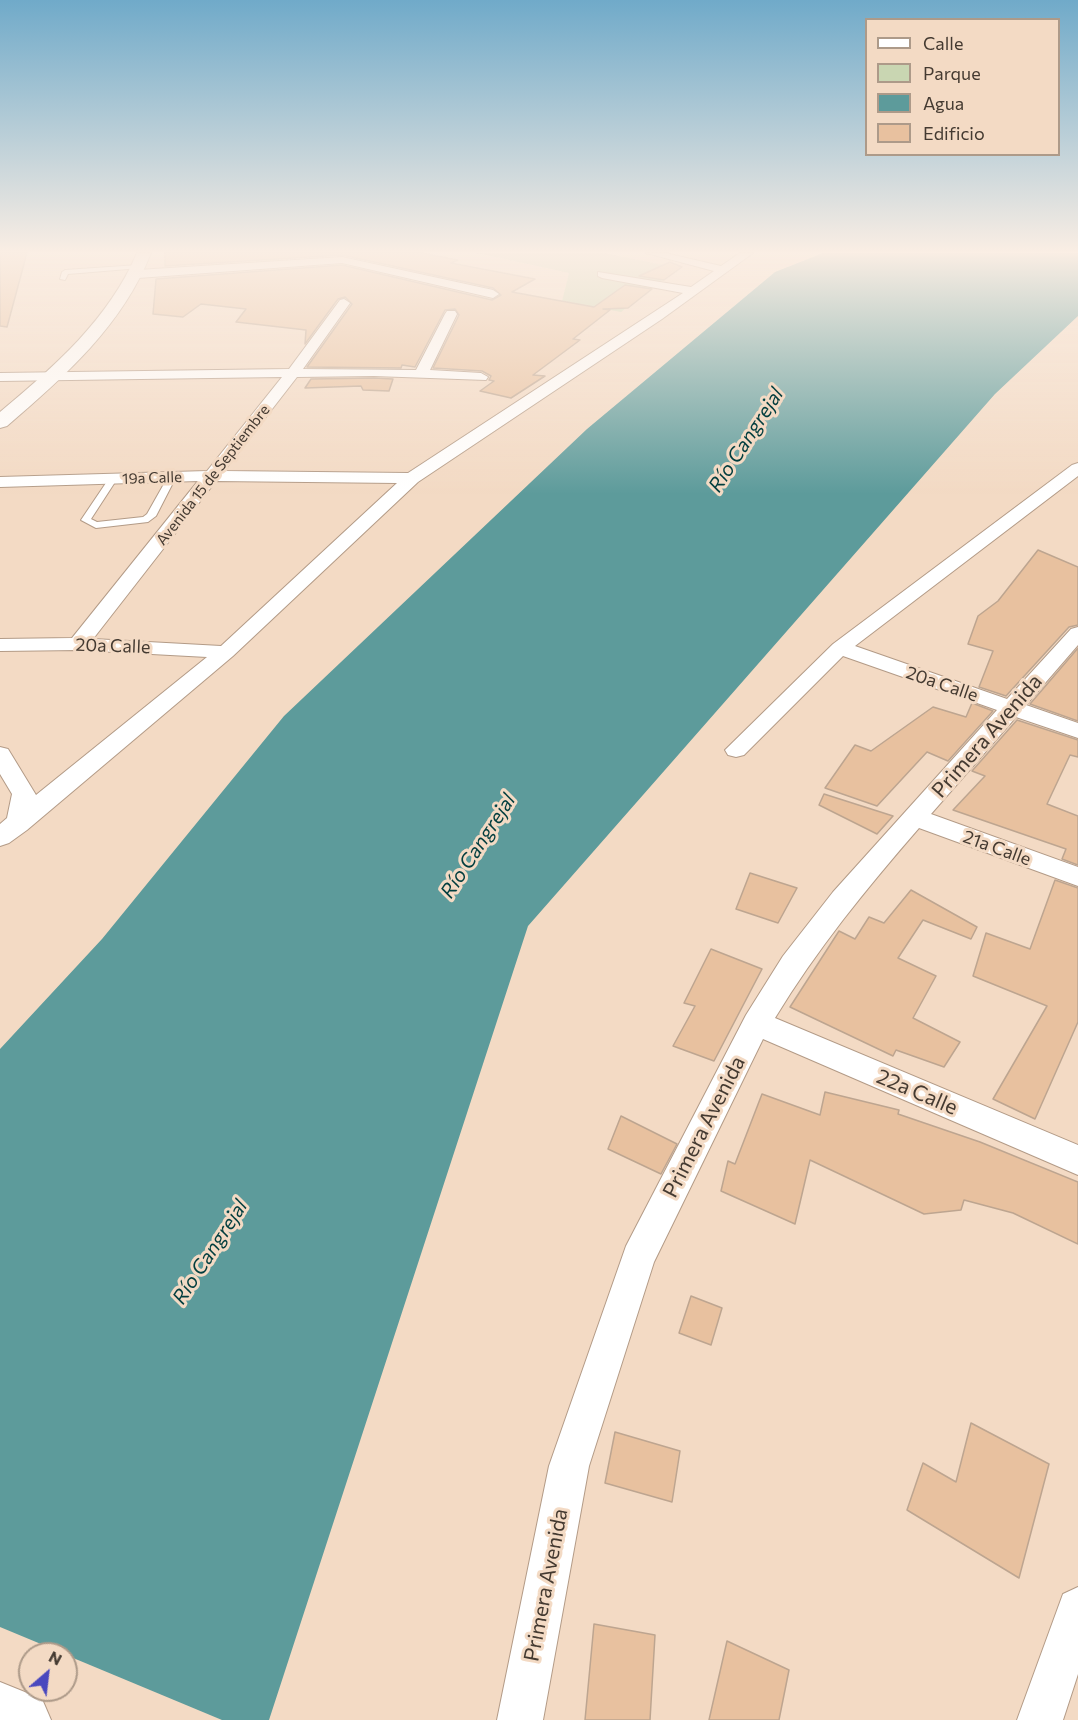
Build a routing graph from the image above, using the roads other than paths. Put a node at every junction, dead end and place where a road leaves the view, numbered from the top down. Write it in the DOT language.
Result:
graph roads {
  1 [pos="92,333"];
  2 [pos="322,333"];
  3 [pos="441,333"];
  4 [pos="630,333"];
  5 [pos="294,372"];
  6 [pos="421,374"];
  7 [pos="55,375"];
  8 [pos="0,377"];
  9 [pos="481,377"];
  10 [pos="0,422"];
  11 [pos="1078,468"];
  12 [pos="212,476"];
  13 [pos="172,477"];
  14 [pos="412,478"];
  15 [pos="113,479"];
  16 [pos="0,482"];
  17 [pos="145,520"];
  18 [pos="170,530"];
  19 [pos="1078,633"];
  20 [pos="78,644"];
  21 [pos="0,645"];
  22 [pos="840,648"];
  23 [pos="226,652"];
  24 [pos="1011,708"];
  25 [pos="1078,731"];
  26 [pos="736,750"];
  27 [pos="0,754"];
  28 [pos="916,818"];
  29 [pos="9,830"];
  30 [pos="1078,878"];
  31 [pos="756,1023"];
  32 [pos="1078,1160"];
  33 [pos="1078,1609"];
  34 [pos="0,1711"];
  35 [pos="21,1720"];
  36 [pos="520,1720"];
  37 [pos="1040,1720"];
  1 -- 7 [label="street"];
  2 -- 5 [label="street, Avenida 15 de Septiembre"];
  3 -- 6 [label="street"];
  4 -- 14 [label="street"];
  5 -- 6 [label="street"];
  5 -- 7 [label="street"];
  5 -- 12 [label="street, Avenida 15 de Septiembre"];
  6 -- 9 [label="street"];
  7 -- 8 [label="street"];
  7 -- 10 [label="street"];
  11 -- 22 [label="street"];
  12 -- 13 [label="street, 19a Calle"];
  12 -- 14 [label="street, 19a Calle"];
  12 -- 18 [label="street, Avenida 15 de Septiembre"];
  13 -- 15 [label="street, 19a Calle"];
  13 -- 17 [label="lane"];
  14 -- 23 [label="street"];
  15 -- 16 [label="street, 19a Calle"];
  15 -- 17 [label="lane"];
  17 -- 18 [label="lane"];
  18 -- 20 [label="street, Avenida 15 de Septiembre"];
  19 -- 24 [label="street, Primera Avenida"];
  20 -- 21 [label="street, 20a Calle"];
  20 -- 23 [label="street, 20a Calle"];
  22 -- 24 [label="street, 20a Calle"];
  22 -- 26 [label="street"];
  23 -- 29 [label="street"];
  24 -- 25 [label="street, 20a Calle"];
  24 -- 28 [label="street, Primera Avenida"];
  27 -- 29 [label="street"];
  28 -- 30 [label="street, 21a Calle"];
  28 -- 31 [label="street, Primera Avenida"];
  31 -- 32 [label="street, 22a Calle"];
  31 -- 36 [label="street, Primera Avenida"];
  33 -- 37 [label="street"];
  34 -- 35 [label="main road"];
}
